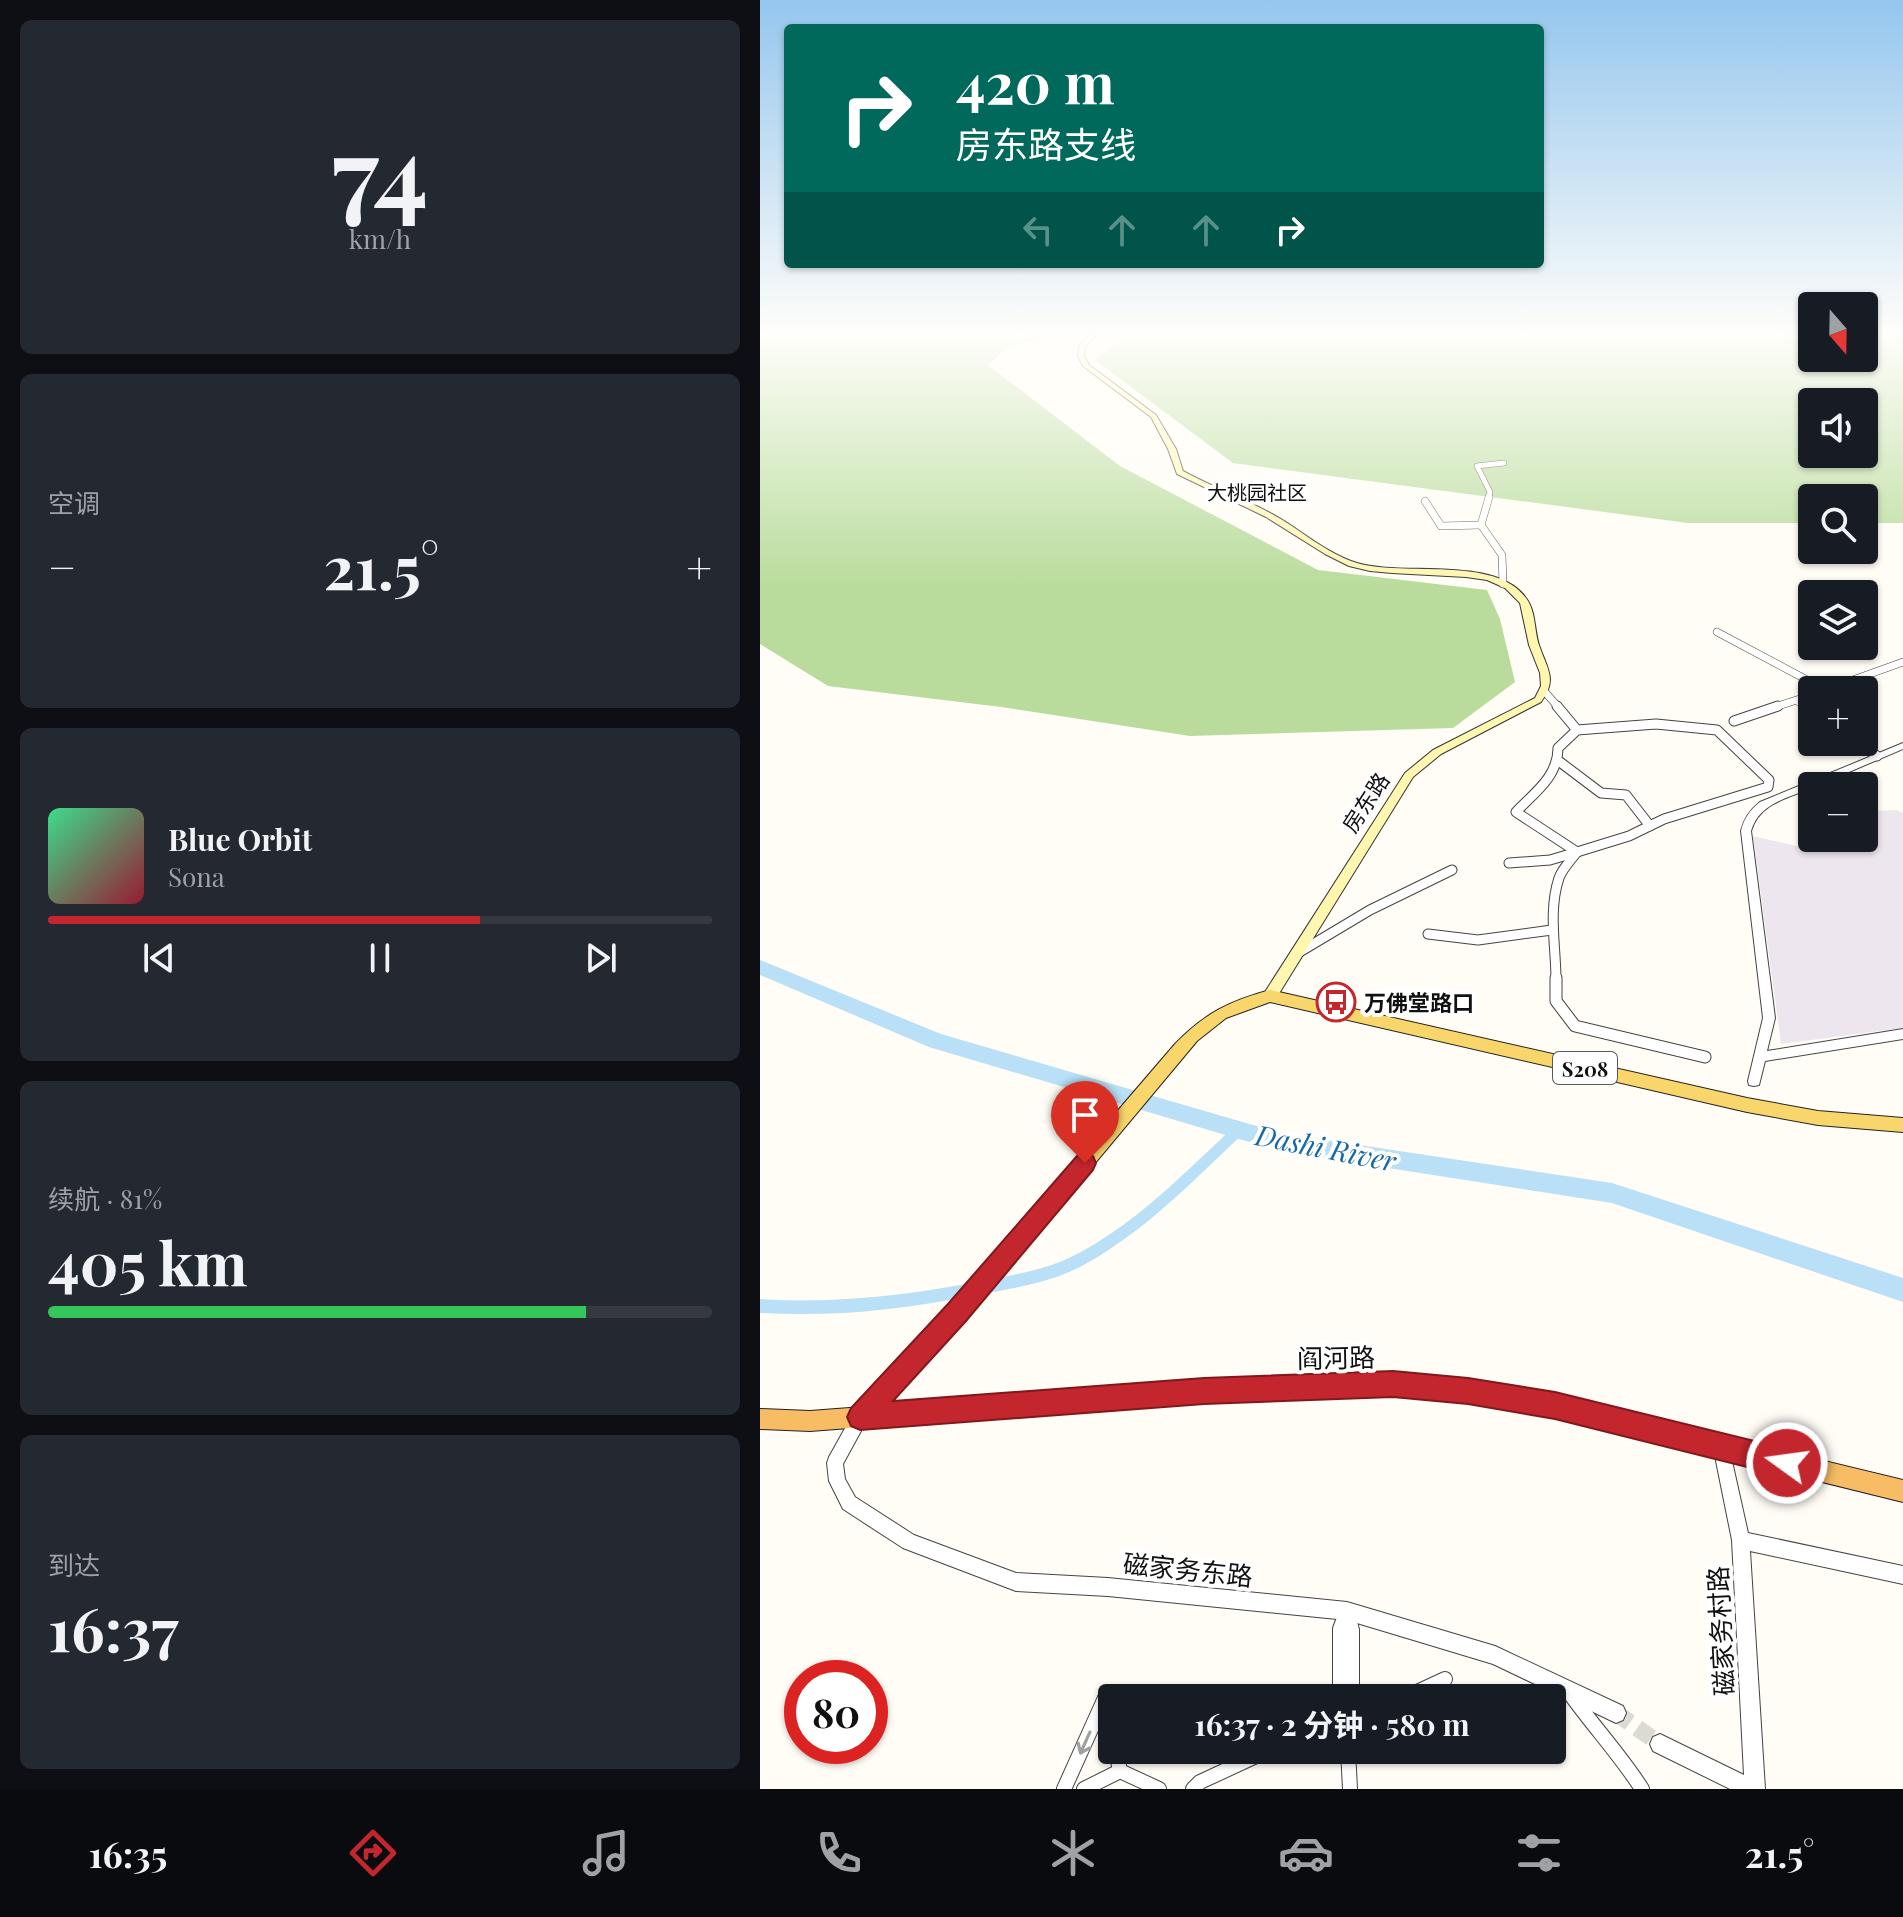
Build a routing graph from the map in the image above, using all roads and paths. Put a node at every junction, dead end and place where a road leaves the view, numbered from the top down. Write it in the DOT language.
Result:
graph roads {
  1 [pos="1156,419"];
  2 [pos="1504,463"];
  3 [pos="1425,501"];
  4 [pos="1481,525"];
  5 [pos="1503,584"];
  6 [pos="1717,632"];
  7 [pos="1903,662"];
  8 [pos="1799,676"];
  9 [pos="1864,676"];
  10 [pos="1545,692"];
  11 [pos="1797,701"];
  12 [pos="1734,721"];
  13 [pos="1577,730"];
  14 [pos="1903,746"];
  15 [pos="1877,756"];
  16 [pos="1878,756"];
  17 [pos="1560,762"];
  18 [pos="1650,826"];
  19 [pos="1577,852"];
  20 [pos="1509,863"];
  21 [pos="1452,870"];
  22 [pos="1552,930"];
  23 [pos="1428,934"];
  24 [pos="1295,955"];
  25 [pos="1270,996"];
  26 [pos="1903,1034"];
  27 [pos="1705,1057"];
  28 [pos="1760,1057"];
  29 [pos="1754,1081"];
  30 [pos="1903,1125"];
  31 [pos="860,1417"];
  32 [pos="760,1419"];
  33 [pos="1724,1461"];
  34 [pos="1903,1491"];
  35 [pos="1741,1540"];
  36 [pos="1903,1575"];
  37 [pos="1347,1611"];
  38 [pos="1445,1679"];
  39 [pos="1340,1684"];
  40 [pos="1352,1684"];
  41 [pos="1434,1684"];
  42 [pos="1556,1684"];
  43 [pos="1566,1689"];
  44 [pos="1616,1713"];
  45 [pos="1098,1714"];
  46 [pos="1660,1744"];
  47 [pos="1119,1764"];
  48 [pos="1239,1764"];
  49 [pos="1348,1764"];
  50 [pos="1120,1771"];
  51 [pos="1064,1789"];
  52 [pos="1084,1789"];
  53 [pos="1159,1789"];
  54 [pos="1193,1789"];
  55 [pos="1349,1789"];
  56 [pos="1642,1789"];
  57 [pos="1753,1789"];
  1 -- 5 [label="main road"];
  2 -- 4 [label="street"];
  3 -- 4 [label="street"];
  4 -- 5 [label="street"];
  5 -- 10 [label="main road"];
  6 -- 8 [label="street"];
  7 -- 9 [label="street"];
  10 -- 13 [label="street"];
  10 -- 24 [label="main road, 房东路"];
  11 -- 12 [label="street"];
  13 -- 17 [label="street"];
  13 -- 18 [label="street"];
  14 -- 16 [label="street"];
  15 -- 28 [label="street"];
  17 -- 18 [label="street"];
  17 -- 19 [label="street"];
  18 -- 19 [label="street"];
  19 -- 20 [label="street"];
  19 -- 22 [label="street"];
  21 -- 24 [label="street"];
  22 -- 23 [label="street"];
  22 -- 27 [label="street"];
  24 -- 25 [label="main road, 房东路"];
  25 -- 30 [label="main road, S208"];
  25 -- 31 [label="main road"];
  26 -- 28 [label="street"];
  28 -- 29 [label="street"];
  31 -- 32 [label="highway, 阎河路"];
  31 -- 34 [label="highway, 阎河路"];
  31 -- 37 [label="street, 磁家务东路"];
  33 -- 35 [label="street"];
  35 -- 36 [label="street, 磁家务村路"];
  35 -- 57 [label="street, 磁家务村路"];
  37 -- 39 [label="street"];
  37 -- 40 [label="street"];
  37 -- 42 [label="street, 磁家务东路"];
  38 -- 41 [label="street"];
  43 -- 44 [label="street, 磁家务东路"];
  43 -- 56 [label="street"];
  45 -- 51 [label="street, one-way"];
  46 -- 57 [label="street"];
  47 -- 50 [label="street"];
  48 -- 54 [label="street"];
  49 -- 55 [label="street"];
  50 -- 52 [label="street"];
  50 -- 53 [label="street"];
}
